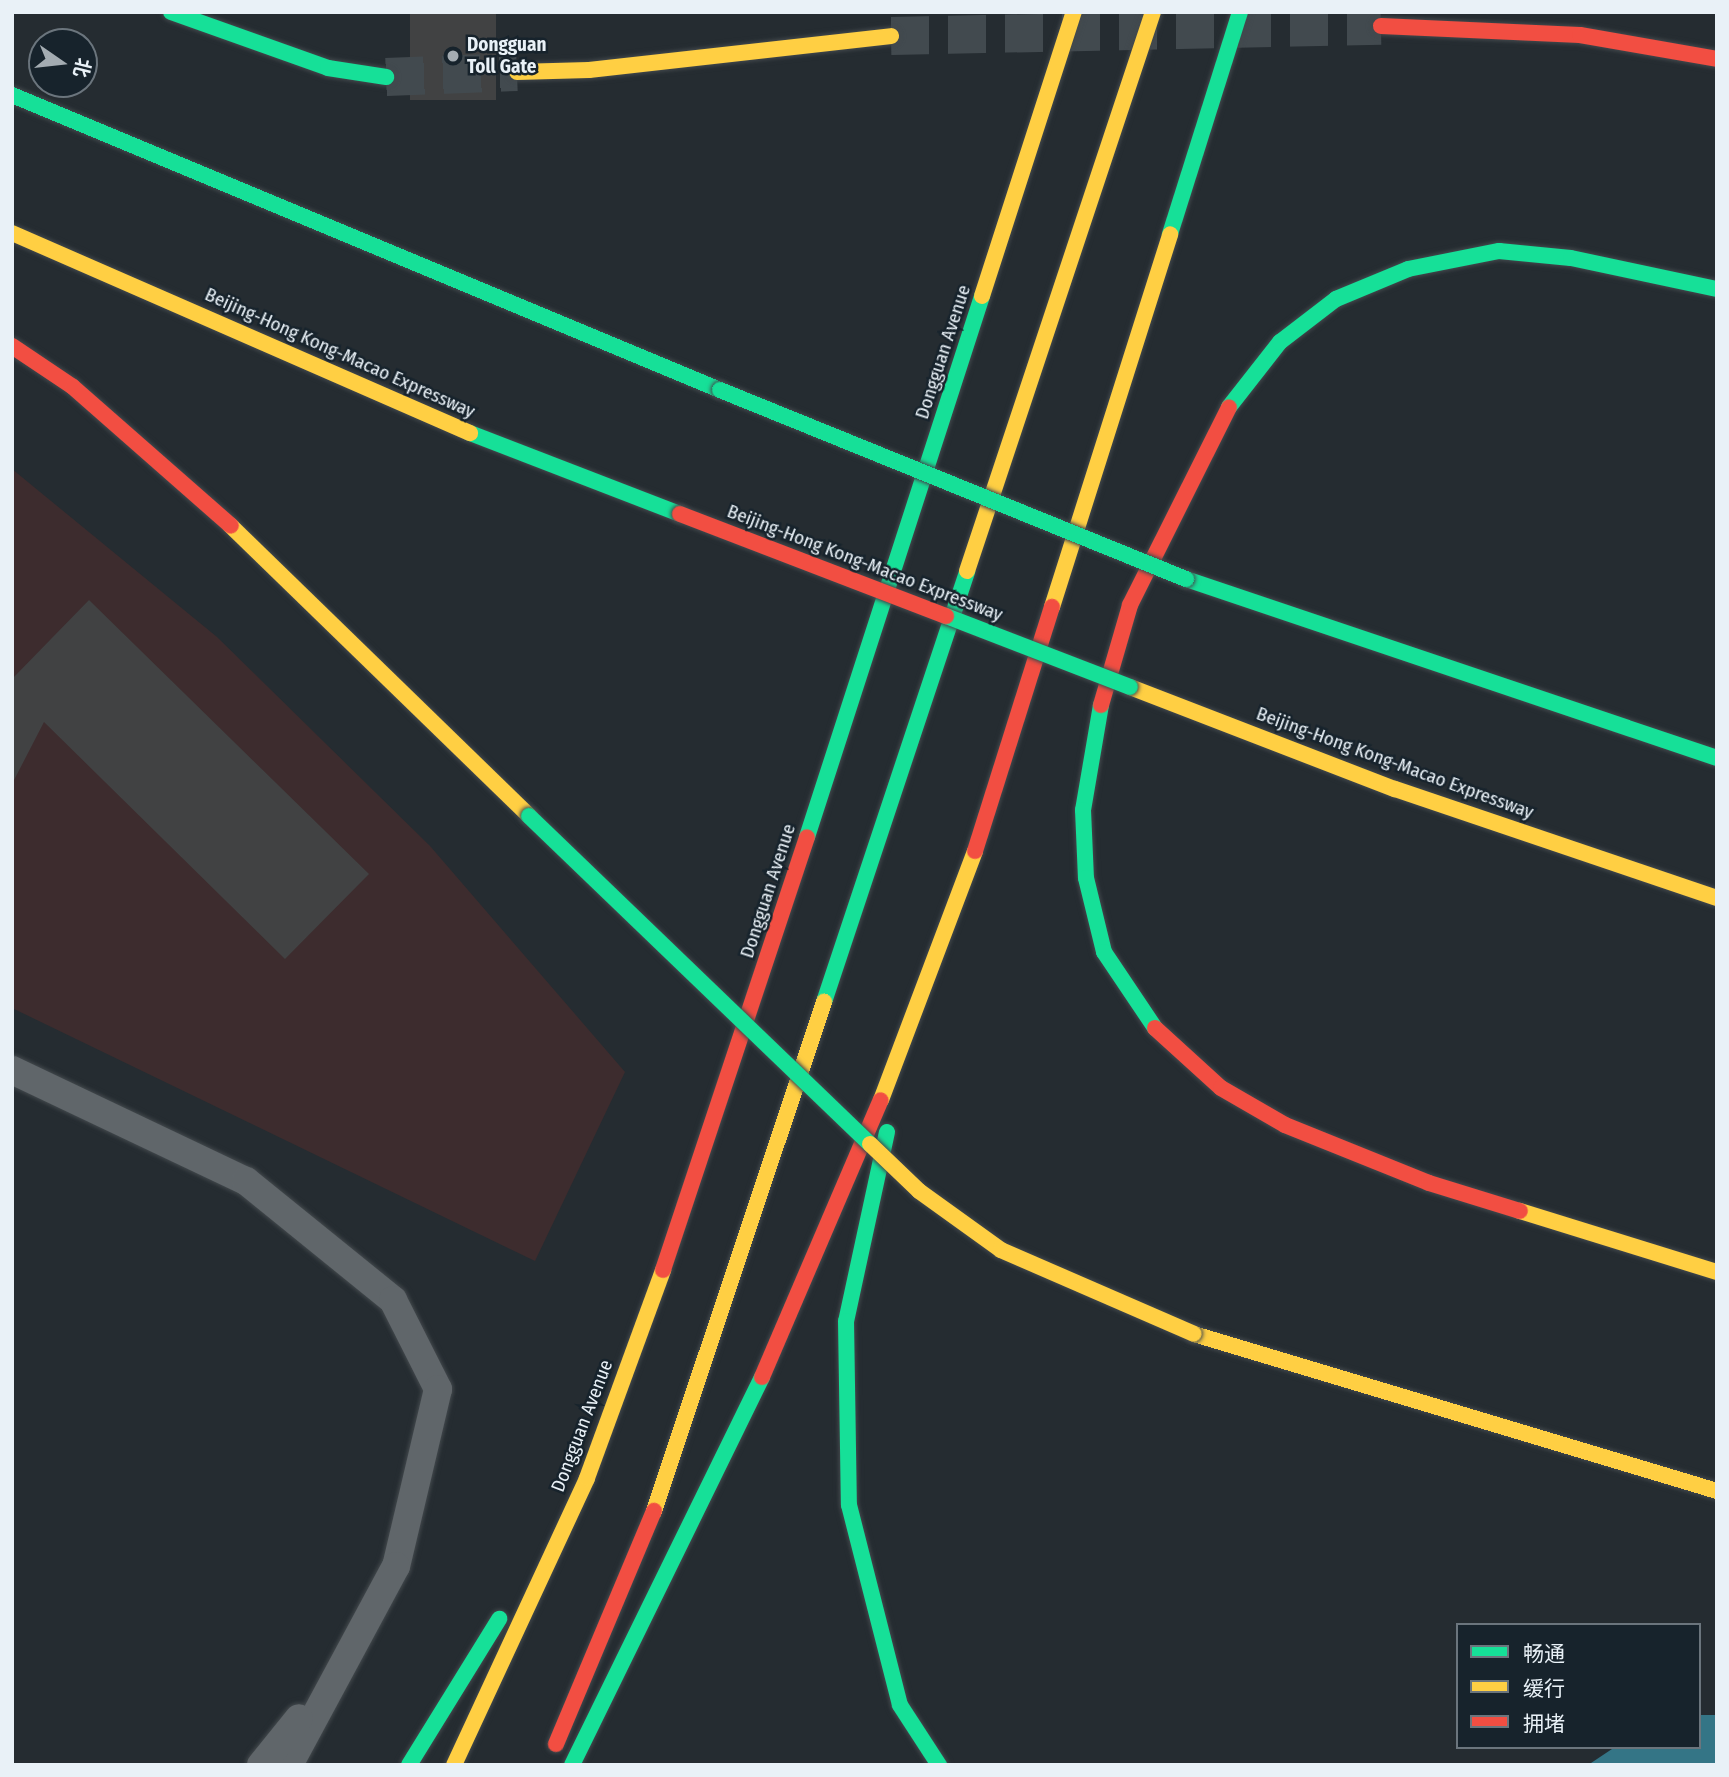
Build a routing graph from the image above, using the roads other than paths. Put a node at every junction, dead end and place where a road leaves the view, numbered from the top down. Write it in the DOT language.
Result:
graph roads {
  1 [pos="171,12"];
  2 [pos="1074,12"];
  3 [pos="1153,12"];
  4 [pos="1240,12"];
  5 [pos="1381,26"];
  6 [pos="891,36"];
  7 [pos="1717,59"];
  8 [pos="517,72"];
  9 [pos="386,77"];
  10 [pos="12,95"];
  11 [pos="12,233"];
  12 [pos="1717,289"];
  13 [pos="12,346"];
  14 [pos="1717,758"];
  15 [pos="1717,898"];
  16 [pos="918,1014"];
  17 [pos="12,1070"];
  18 [pos="1717,1272"];
  19 [pos="587,1478"];
  20 [pos="1717,1491"];
  21 [pos="346,1658"];
  22 [pos="261,1765"];
  23 [pos="289,1765"];
  24 [pos="409,1765"];
  25 [pos="454,1765"];
  26 [pos="546,1765"];
  27 [pos="572,1765"];
  28 [pos="939,1765"];
  1 -- 9 [label="highway"];
  2 -- 19 [label="highway, Dongguan Avenue"];
  3 -- 26 [label="highway"];
  4 -- 16 [label="highway"];
  5 -- 7 [label="highway"];
  6 -- 8 [label="highway"];
  10 -- 14 [label="highway, bridge"];
  11 -- 15 [label="highway, Beijing-Hong Kong-Macao Expressway, bridge"];
  12 -- 18 [label="highway"];
  13 -- 20 [label="highway, bridge"];
  16 -- 27 [label="highway"];
  16 -- 28 [label="highway"];
  17 -- 21 [label="street"];
  19 -- 24 [label="highway"];
  19 -- 25 [label="highway, Dongguan Avenue"];
  21 -- 22 [label="street"];
  21 -- 23 [label="street"];
}
